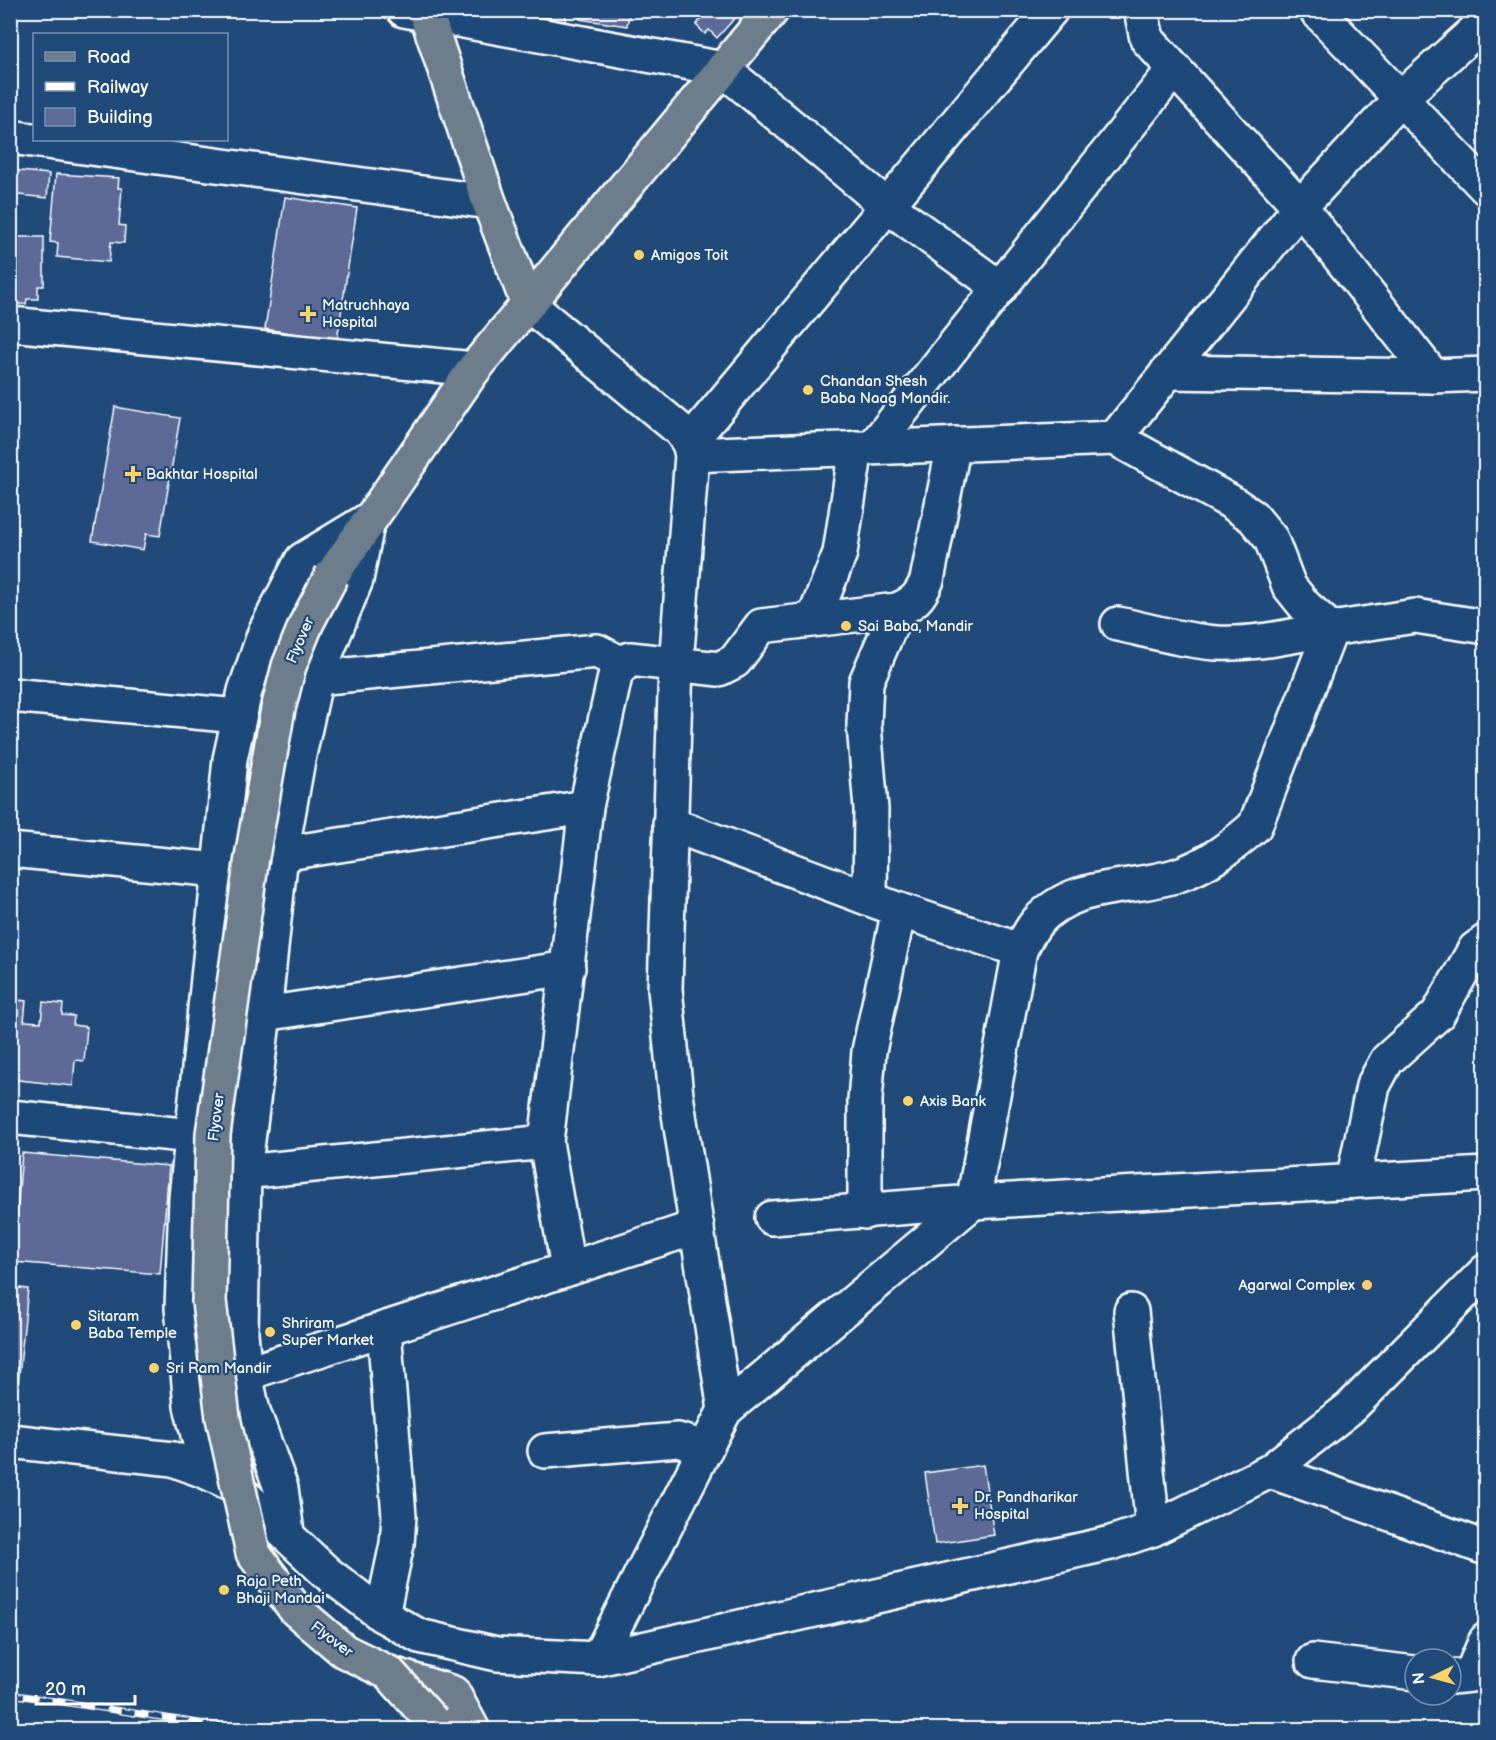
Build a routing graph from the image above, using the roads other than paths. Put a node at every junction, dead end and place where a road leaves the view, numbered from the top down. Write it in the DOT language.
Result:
graph roads {
  1 [pos="772,10"];
  2 [pos="1051,10"];
  3 [pos="1141,10"];
  4 [pos="1316,10"];
  5 [pos="418,12"];
  6 [pos="1485,21"];
  7 [pos="723,69"];
  8 [pos="1174,69"];
  9 [pos="1401,98"];
  10 [pos="10,137"];
  11 [pos="33,140"];
  12 [pos="39,141"];
  13 [pos="1485,188"];
  14 [pos="489,202"];
  15 [pos="886,204"];
  16 [pos="1300,207"];
  17 [pos="1000,288"];
  18 [pos="528,304"];
  19 [pos="10,324"];
  20 [pos="474,369"];
  21 [pos="1167,372"];
  22 [pos="1485,374"];
  23 [pos="1433,376"];
  24 [pos="1115,438"];
  25 [pos="954,444"];
  26 [pos="865,447"];
  27 [pos="691,449"];
  28 [pos="368,520"];
  29 [pos="897,610"];
  30 [pos="814,619"];
  31 [pos="1118,624"];
  32 [pos="1485,627"];
  33 [pos="1331,629"];
  34 [pos="622,664"];
  35 [pos="676,665"];
  36 [pos="316,678"];
  37 [pos="10,695"];
  38 [pos="238,716"];
  39 [pos="586,807"];
  40 [pos="670,824"];
  41 [pos="10,850"];
  42 [pos="281,854"];
  43 [pos="218,870"];
  44 [pos="885,904"];
  45 [pos="1485,941"];
  46 [pos="1020,950"];
  47 [pos="568,968"];
  48 [pos="264,1014"];
  49 [pos="10,1117"];
  50 [pos="192,1136"];
  51 [pos="546,1142"];
  52 [pos="244,1172"];
  53 [pos="1485,1174"];
  54 [pos="1353,1181"];
  55 [pos="973,1202"];
  56 [pos="865,1212"];
  57 [pos="772,1218"];
  58 [pos="697,1227"];
  59 [pos="568,1268"];
  60 [pos="1485,1271"];
  61 [pos="1131,1311"];
  62 [pos="384,1329"];
  63 [pos="245,1374"];
  64 [pos="725,1410"];
  65 [pos="10,1441"];
  66 [pos="706,1448"];
  67 [pos="545,1451"];
  68 [pos="1270,1471"];
  69 [pos="207,1472"];
  70 [pos="1152,1529"];
  71 [pos="287,1533"];
  72 [pos="1485,1548"];
  73 [pos="382,1615"];
  74 [pos="1485,1640"];
  75 [pos="598,1659"];
  76 [pos="1313,1661"];
  77 [pos="1403,1672"];
  78 [pos="389,1673"];
  79 [pos="1463,1676"];
  80 [pos="473,1729"];
  81 [pos="433,1730"];
  1 -- 7 [label="main road, Flyover"];
  2 -- 15 [label="street"];
  3 -- 8 [label="street"];
  4 -- 9 [label="street"];
  5 -- 7 [label="street"];
  5 -- 14 [label="main road"];
  6 -- 9 [label="street"];
  7 -- 15 [label="street"];
  7 -- 18 [label="main road, Flyover"];
  8 -- 16 [label="street"];
  8 -- 17 [label="street"];
  9 -- 13 [label="street"];
  9 -- 16 [label="street"];
  10 -- 11 [label="street"];
  12 -- 14 [label="street"];
  14 -- 18 [label="main road"];
  15 -- 17 [label="street"];
  15 -- 27 [label="street"];
  16 -- 21 [label="street"];
  16 -- 23 [label="street"];
  17 -- 26 [label="street"];
  18 -- 20 [label="main road, Flyover"];
  18 -- 27 [label="street"];
  19 -- 20 [label="street"];
  20 -- 28 [label="main road, Flyover"];
  21 -- 23 [label="street"];
  21 -- 24 [label="street"];
  22 -- 23 [label="street"];
  24 -- 25 [label="street"];
  24 -- 33 [label="street"];
  25 -- 26 [label="street"];
  25 -- 29 [label="street"];
  26 -- 27 [label="street"];
  26 -- 30 [label="street"];
  27 -- 35 [label="street"];
  28 -- 36 [label="street"];
  28 -- 38 [label="street"];
  28 -- 78 [label="main road, Flyover, bridge"];
  29 -- 30 [label="street"];
  29 -- 44 [label="street"];
  30 -- 35 [label="street"];
  31 -- 33 [label="street"];
  32 -- 33 [label="street"];
  33 -- 46 [label="street"];
  34 -- 35 [label="street"];
  34 -- 36 [label="street"];
  34 -- 39 [label="street"];
  35 -- 40 [label="street"];
  36 -- 42 [label="street"];
  37 -- 38 [label="street"];
  38 -- 43 [label="street"];
  39 -- 42 [label="street"];
  39 -- 47 [label="street"];
  40 -- 44 [label="street"];
  40 -- 58 [label="street"];
  41 -- 43 [label="street"];
  42 -- 48 [label="street"];
  43 -- 50 [label="street"];
  44 -- 46 [label="street"];
  44 -- 56 [label="street"];
  45 -- 54 [label="street"];
  46 -- 55 [label="street"];
  47 -- 48 [label="street"];
  47 -- 51 [label="street"];
  48 -- 52 [label="street"];
  49 -- 50 [label="street"];
  50 -- 69 [label="street"];
  51 -- 52 [label="street"];
  51 -- 59 [label="street"];
  52 -- 63 [label="street"];
  53 -- 54 [label="street"];
  54 -- 55 [label="street"];
  55 -- 56 [label="street"];
  55 -- 64 [label="street"];
  56 -- 57 [label="street"];
  58 -- 59 [label="street"];
  58 -- 64 [label="street"];
  59 -- 62 [label="street"];
  60 -- 68 [label="street"];
  61 -- 70 [label="street"];
  62 -- 63 [label="street"];
  62 -- 73 [label="street"];
  63 -- 71 [label="street"];
  64 -- 66 [label="street"];
  65 -- 69 [label="street"];
  66 -- 67 [label="street"];
  66 -- 75 [label="street"];
  68 -- 70 [label="street"];
  68 -- 72 [label="street"];
  69 -- 71 [label="street"];
  70 -- 75 [label="street"];
  71 -- 73 [label="street"];
  73 -- 75 [label="street"];
  74 -- 79 [label="street"];
  76 -- 77 [label="street"];
  78 -- 80 [label="main road, Flyover"];
  78 -- 81 [label="main road, Flyover, bridge"];
}
